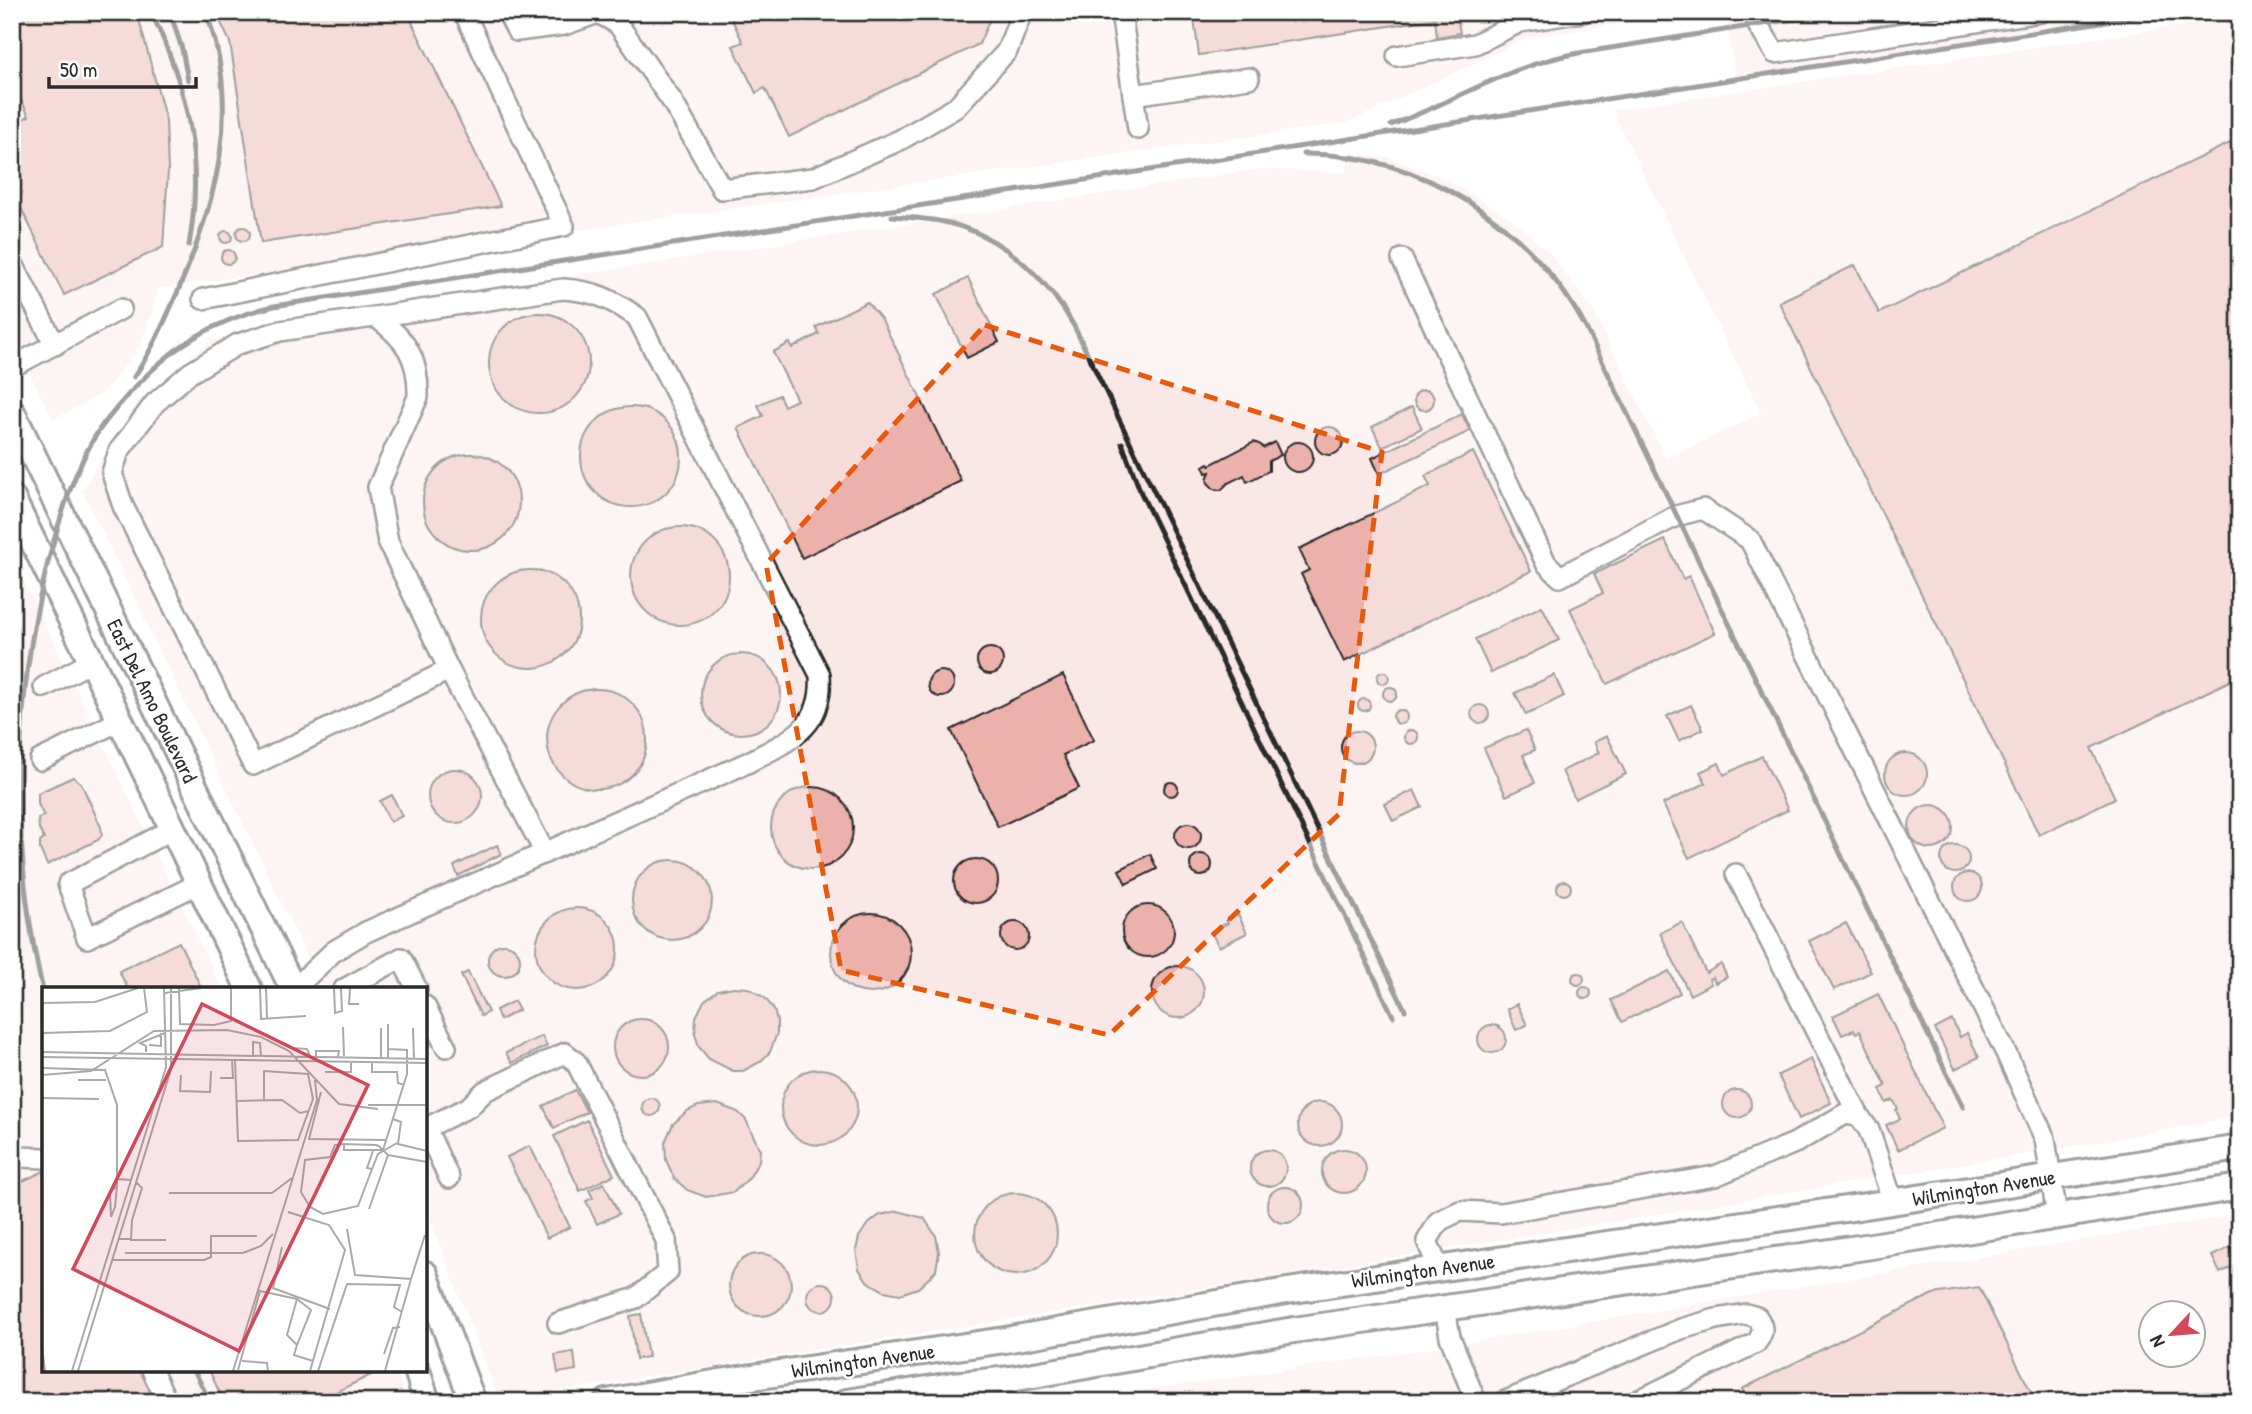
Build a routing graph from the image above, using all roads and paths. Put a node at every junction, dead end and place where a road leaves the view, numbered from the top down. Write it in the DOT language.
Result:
graph roads {
  1 [pos="464,12"];
  2 [pos="506,12"];
  3 [pos="1022,12"];
  4 [pos="1122,12"];
  5 [pos="1583,12"];
  6 [pos="1755,12"];
  7 [pos="2041,12"];
  8 [pos="1397,55"];
  9 [pos="1249,78"];
  10 [pos="1133,94"];
  11 [pos="1138,130"];
  12 [pos="1402,259"];
  13 [pos="12,262"];
  14 [pos="203,299"];
  15 [pos="121,309"];
  16 [pos="376,317"];
  17 [pos="55,345"];
  18 [pos="12,367"];
  19 [pos="12,412"];
  20 [pos="12,498"];
  21 [pos="90,662"];
  22 [pos="449,670"];
  23 [pos="44,687"];
  24 [pos="119,721"];
  25 [pos="40,760"];
  26 [pos="173,829"];
  27 [pos="545,853"];
  28 [pos="1736,874"];
  29 [pos="200,883"];
  30 [pos="248,987"];
  31 [pos="292,987"];
  32 [pos="295,987"];
  33 [pos="348,987"];
  34 [pos="416,987"];
  35 [pos="427,1010"];
  36 [pos="446,1047"];
  37 [pos="1859,1116"];
  38 [pos="427,1127"];
  39 [pos="427,1129"];
  40 [pos="2240,1149"];
  41 [pos="42,1158"];
  42 [pos="12,1161"];
  43 [pos="2050,1177"];
  44 [pos="449,1178"];
  45 [pos="2240,1187"];
  46 [pos="1893,1202"];
  47 [pos="2057,1216"];
  48 [pos="1440,1269"];
  49 [pos="427,1279"];
  50 [pos="1445,1308"];
  51 [pos="558,1324"];
  52 [pos="153,1372"];
  53 [pos="418,1372"];
  54 [pos="1535,1396"];
  55 [pos="167,1402"];
  56 [pos="427,1402"];
  57 [pos="473,1402"];
  58 [pos="607,1402"];
  59 [pos="847,1402"];
  60 [pos="1476,1402"];
  61 [pos="1503,1402"];
  62 [pos="1635,1402"];
  1 -- 14 [label="street"];
  2 -- 3 [label="street"];
  4 -- 10 [label="street"];
  5 -- 8 [label="street"];
  6 -- 7 [label="street"];
  9 -- 10 [label="street"];
  10 -- 11 [label="street"];
  12 -- 43 [label="street"];
  13 -- 17 [label="street"];
  15 -- 17 [label="street"];
  16 -- 22 [label="street"];
  16 -- 22 [label="street"];
  16 -- 27 [label="street"];
  17 -- 18 [label="street"];
  19 -- 31 [label="main road, East Del Amo Boulevard"];
  20 -- 21 [label="main road, East Del Amo Boulevard"];
  21 -- 23 [label="street"];
  21 -- 24 [label="main road, East Del Amo Boulevard"];
  22 -- 27 [label="street"];
  24 -- 25 [label="street"];
  24 -- 26 [label="main road, East Del Amo Boulevard"];
  26 -- 29 [label="main road, East Del Amo Boulevard"];
  26 -- 29 [label="street"];
  27 -- 32 [label="street"];
  28 -- 37 [label="street"];
  29 -- 30 [label="main road, East Del Amo Boulevard"];
  33 -- 34 [label="street"];
  35 -- 36 [label="street"];
  37 -- 46 [label="street"];
  37 -- 48 [label="street"];
  38 -- 51 [label="street"];
  39 -- 44 [label="street"];
  40 -- 43 [label="main road, Wilmington Avenue"];
  41 -- 42 [label="street"];
  43 -- 46 [label="main road, Wilmington Avenue"];
  43 -- 47 [label="street"];
  45 -- 47 [label="main road, Wilmington Avenue"];
  46 -- 48 [label="main road, Wilmington Avenue"];
  47 -- 50 [label="main road, Wilmington Avenue"];
  48 -- 50 [label="main road"];
  48 -- 58 [label="main road, Wilmington Avenue"];
  49 -- 57 [label="main road"];
  50 -- 59 [label="main road, Wilmington Avenue"];
  50 -- 60 [label="street"];
  52 -- 55 [label="street"];
  53 -- 56 [label="main road"];
  54 -- 61 [label="street"];
  54 -- 62 [label="street"];
}
